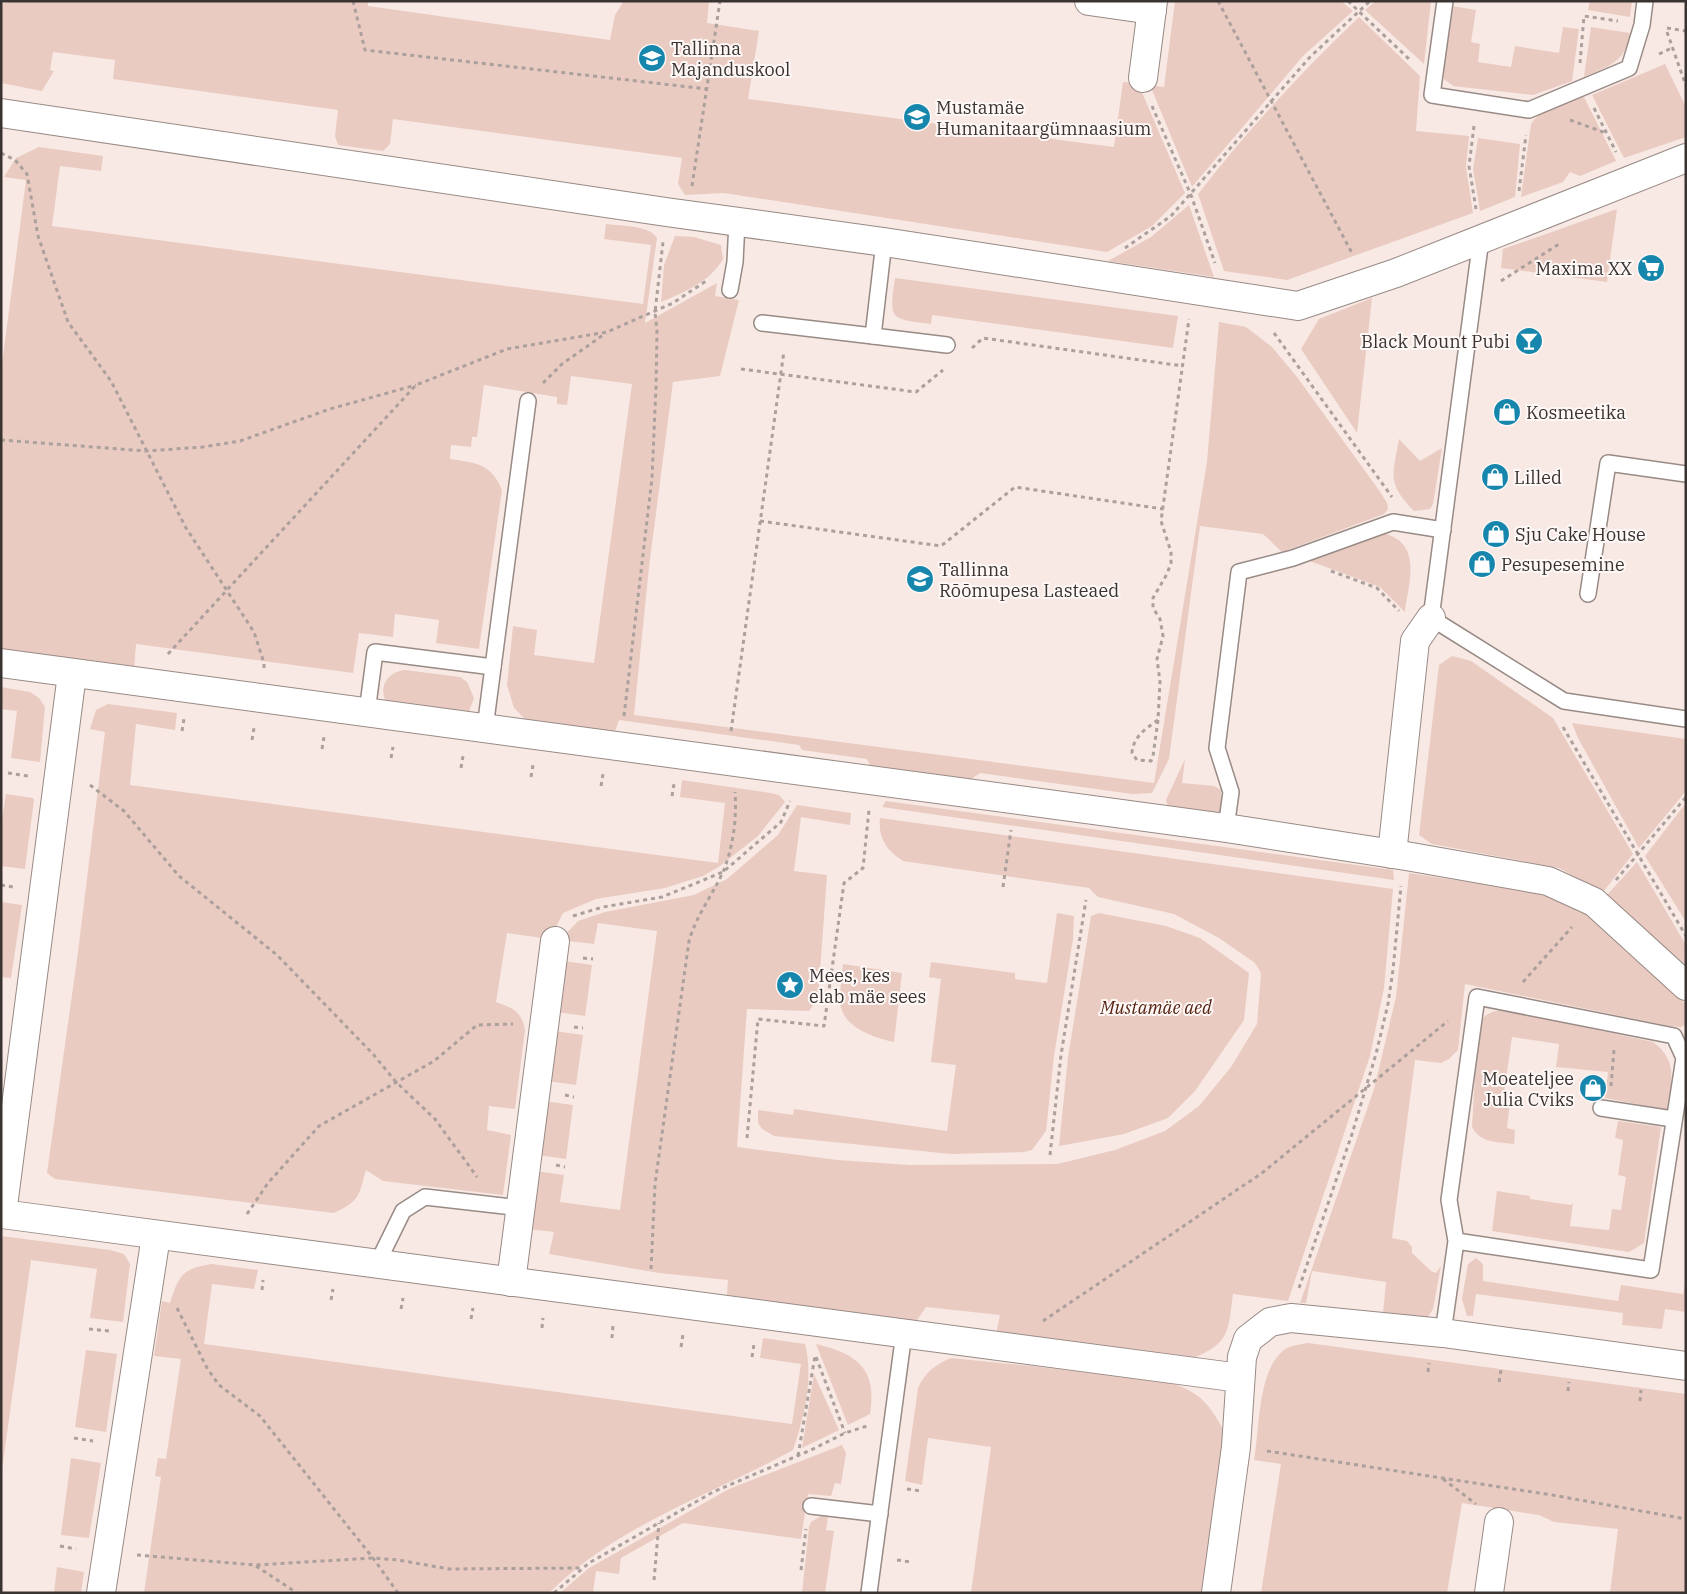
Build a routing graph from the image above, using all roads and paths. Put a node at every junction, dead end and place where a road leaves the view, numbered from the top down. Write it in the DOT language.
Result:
graph roads {
  1 [pos="352,1"];
  2 [pos="720,1"];
  3 [pos="1089,1"];
  4 [pos="1218,1"];
  5 [pos="1348,1"];
  6 [pos="1370,1"];
  7 [pos="1445,1"];
  8 [pos="1645,1"];
  9 [pos="1152,6"];
  10 [pos="1360,10"];
  11 [pos="1669,19"];
  12 [pos="1667,28"];
  13 [pos="1686,31"];
  14 [pos="1143,78"];
  15 [pos="1434,84"];
  16 [pos="1686,86"];
  17 [pos="707,89"];
  18 [pos="1271,100"];
  19 [pos="1476,103"];
  20 [pos="1529,110"];
  21 [pos="1,113"];
  22 [pos="1,153"];
  23 [pos="1686,158"];
  24 [pos="1519,192"];
  25 [pos="1190,195"];
  26 [pos="677,214"];
  27 [pos="737,222"];
  28 [pos="1479,227"];
  29 [pos="884,242"];
  30 [pos="1563,242"];
  31 [pos="1124,249"];
  32 [pos="1356,260"];
  33 [pos="735,262"];
  34 [pos="1216,266"];
  35 [pos="730,290"];
  36 [pos="1474,299"];
  37 [pos="655,312"];
  38 [pos="1190,314"];
  39 [pos="762,323"];
  40 [pos="787,326"];
  41 [pos="607,332"];
  42 [pos="1273,332"];
  43 [pos="873,336"];
  44 [pos="947,345"];
  45 [pos="416,385"];
  46 [pos="528,401"];
  47 [pos="1,440"];
  48 [pos="146,451"];
  49 [pos="1686,474"];
  50 [pos="1163,509"];
  51 [pos="760,521"];
  52 [pos="1413,525"];
  53 [pos="1443,530"];
  54 [pos="1293,558"];
  55 [pos="226,591"];
  56 [pos="1588,594"];
  57 [pos="1403,616"];
  58 [pos="1431,618"];
  59 [pos="164,658"];
  60 [pos="1,663"];
  61 [pos="493,667"];
  62 [pos="72,674"];
  63 [pos="260,698"];
  64 [pos="1564,701"];
  65 [pos="367,712"];
  66 [pos="1686,719"];
  67 [pos="1158,720"];
  68 [pos="623,724"];
  69 [pos="485,728"];
  70 [pos="730,738"];
  71 [pos="61,764"];
  72 [pos="8,773"];
  73 [pos="32,776"];
  74 [pos="872,782"];
  75 [pos="734,784"];
  76 [pos="1686,796"];
  77 [pos="792,798"];
  78 [pos="1226,828"];
  79 [pos="1011,829"];
  80 [pos="1638,854"];
  81 [pos="1396,865"];
  82 [pos="723,872"];
  83 [pos="1003,887"];
  84 [pos="1086,900"];
  85 [pos="1594,902"];
  86 [pos="1686,936"];
  87 [pos="555,941"];
  88 [pos="1522,983"];
  89 [pos="1686,986"];
  90 [pos="1477,997"];
  91 [pos="545,1024"];
  92 [pos="1615,1024"];
  93 [pos="1685,1057"];
  94 [pos="396,1082"];
  95 [pos="1366,1087"];
  96 [pos="1606,1108"];
  97 [pos="1673,1119"];
  98 [pos="747,1138"];
  99 [pos="1050,1155"];
  100 [pos="510,1207"];
  101 [pos="2,1214"];
  102 [pos="156,1236"];
  103 [pos="1456,1241"];
  104 [pos="226,1245"];
  105 [pos="377,1264"];
  106 [pos="511,1282"];
  107 [pos="1297,1293"];
  108 [pos="646,1299"];
  109 [pos="175,1304"];
  110 [pos="89,1329"];
  111 [pos="115,1332"];
  112 [pos="904,1333"];
  113 [pos="1443,1333"];
  114 [pos="1005,1346"];
  115 [pos="812,1348"];
  116 [pos="815,1356"];
  117 [pos="1686,1366"];
  118 [pos="1240,1378"];
  119 [pos="873,1424"];
  120 [pos="845,1433"];
  121 [pos="1236,1435"];
  122 [pos="798,1456"];
  123 [pos="1443,1478"];
  124 [pos="900,1488"];
  125 [pos="921,1491"];
  126 [pos="811,1506"];
  127 [pos="880,1514"];
  128 [pos="1686,1519"];
  129 [pos="1499,1522"];
  130 [pos="660,1523"];
  131 [pos="107,1552"];
  132 [pos="373,1558"];
  133 [pos="891,1559"];
  134 [pos="912,1562"];
  135 [pos="255,1565"];
  136 [pos="582,1568"];
  137 [pos="801,1570"];
  138 [pos="654,1580"];
  139 [pos="101,1593"];
  140 [pos="297,1593"];
  141 [pos="398,1593"];
  142 [pos="554,1593"];
  143 [pos="869,1593"];
  144 [pos="1216,1593"];
  145 [pos="1489,1593"];
  1 -- 17 [label="path"];
  2 -- 17 [label="path"];
  3 -- 9 [label="street"];
  4 -- 18 [label="path"];
  5 -- 10 [label="path"];
  6 -- 10 [label="path"];
  7 -- 15 [label="lane"];
  8 -- 20 [label="lane"];
  9 -- 14 [label="street"];
  10 -- 15 [label="path"];
  10 -- 18 [label="path"];
  11 -- 12 [label="path"];
  12 -- 13 [label="path"];
  12 -- 16 [label="path"];
  14 -- 25 [label="path"];
  15 -- 19 [label="lane"];
  17 -- 26 [label="path"];
  18 -- 25 [label="path"];
  18 -- 32 [label="path"];
  19 -- 20 [label="lane"];
  19 -- 28 [label="path"];
  20 -- 24 [label="path"];
  21 -- 26 [label="street"];
  22 -- 48 [label="path"];
  23 -- 28 [label="street"];
  25 -- 31 [label="path"];
  25 -- 34 [label="path"];
  26 -- 27 [label="street"];
  26 -- 37 [label="path"];
  27 -- 29 [label="street"];
  27 -- 33 [label="lane"];
  28 -- 29 [label="street"];
  28 -- 36 [label="lane"];
  29 -- 43 [label="lane"];
  30 -- 36 [label="path"];
  33 -- 35 [label="lane"];
  33 -- 37 [label="path"];
  36 -- 53 [label="lane"];
  37 -- 41 [label="path"];
  37 -- 68 [label="path"];
  38 -- 50 [label="path"];
  39 -- 40 [label="lane"];
  40 -- 43 [label="lane"];
  40 -- 51 [label="path"];
  41 -- 45 [label="path"];
  41 -- 46 [label="path"];
  42 -- 52 [label="path"];
  43 -- 44 [label="lane"];
  45 -- 48 [label="path"];
  45 -- 55 [label="path"];
  46 -- 61 [label="lane"];
  47 -- 48 [label="path"];
  48 -- 55 [label="path"];
  49 -- 56 [label="lane"];
  50 -- 51 [label="path"];
  50 -- 67 [label="path"];
  51 -- 70 [label="path"];
  52 -- 53 [label="lane"];
  52 -- 54 [label="lane"];
  53 -- 58 [label="lane"];
  54 -- 57 [label="path"];
  54 -- 78 [label="lane"];
  55 -- 59 [label="path"];
  55 -- 63 [label="path"];
  58 -- 64 [label="lane"];
  58 -- 81 [label="street"];
  60 -- 62 [label="street"];
  61 -- 65 [label="lane"];
  61 -- 69 [label="lane"];
  62 -- 63 [label="street"];
  62 -- 71 [label="street"];
  63 -- 65 [label="street"];
  64 -- 66 [label="lane"];
  64 -- 80 [label="path"];
  65 -- 69 [label="street"];
  67 -- 67 [label="path"];
  69 -- 74 [label="street"];
  71 -- 94 [label="path"];
  71 -- 101 [label="street"];
  72 -- 73 [label="path"];
  74 -- 78 [label="street"];
  74 -- 98 [label="path"];
  75 -- 82 [label="path"];
  76 -- 80 [label="path"];
  77 -- 82 [label="path"];
  78 -- 81 [label="street"];
  79 -- 83 [label="path"];
  80 -- 85 [label="path"];
  80 -- 86 [label="path"];
  81 -- 85 [label="street"];
  81 -- 95 [label="path"];
  82 -- 87 [label="path"];
  82 -- 108 [label="path"];
  84 -- 99 [label="path"];
  85 -- 88 [label="path"];
  85 -- 89 [label="street"];
  87 -- 91 [label="street"];
  90 -- 92 [label="lane"];
  90 -- 95 [label="path"];
  90 -- 103 [label="lane"];
  91 -- 94 [label="path"];
  91 -- 100 [label="street"];
  92 -- 93 [label="lane"];
  92 -- 96 [label="path"];
  93 -- 97 [label="lane"];
  94 -- 100 [label="path"];
  94 -- 104 [label="path"];
  95 -- 107 [label="path"];
  95 -- 114 [label="path"];
  96 -- 97 [label="lane"];
  97 -- 103 [label="lane"];
  100 -- 105 [label="lane"];
  100 -- 106 [label="street"];
  101 -- 102 [label="street"];
  102 -- 104 [label="street"];
  102 -- 131 [label="street"];
  103 -- 113 [label="lane"];
  104 -- 105 [label="street"];
  105 -- 106 [label="street"];
  106 -- 108 [label="street"];
  108 -- 112 [label="street"];
  109 -- 132 [label="path"];
  110 -- 111 [label="path"];
  112 -- 114 [label="street"];
  112 -- 127 [label="lane"];
  113 -- 117 [label="street"];
  113 -- 118 [label="street"];
  114 -- 118 [label="street"];
  115 -- 116 [label="path"];
  116 -- 120 [label="path"];
  116 -- 122 [label="path"];
  118 -- 121 [label="street"];
  119 -- 120 [label="path"];
  120 -- 122 [label="path"];
  121 -- 123 [label="path"];
  121 -- 144 [label="street"];
  122 -- 130 [label="path"];
  123 -- 128 [label="path"];
  123 -- 129 [label="path"];
  124 -- 125 [label="path"];
  126 -- 127 [label="lane"];
  126 -- 137 [label="path"];
  127 -- 143 [label="lane"];
  129 -- 145 [label="street"];
  130 -- 136 [label="path"];
  130 -- 138 [label="path"];
  131 -- 135 [label="path"];
  131 -- 139 [label="street"];
  132 -- 135 [label="path"];
  132 -- 136 [label="path"];
  132 -- 141 [label="path"];
  133 -- 134 [label="path"];
  135 -- 140 [label="path"];
  136 -- 142 [label="path"];
}
